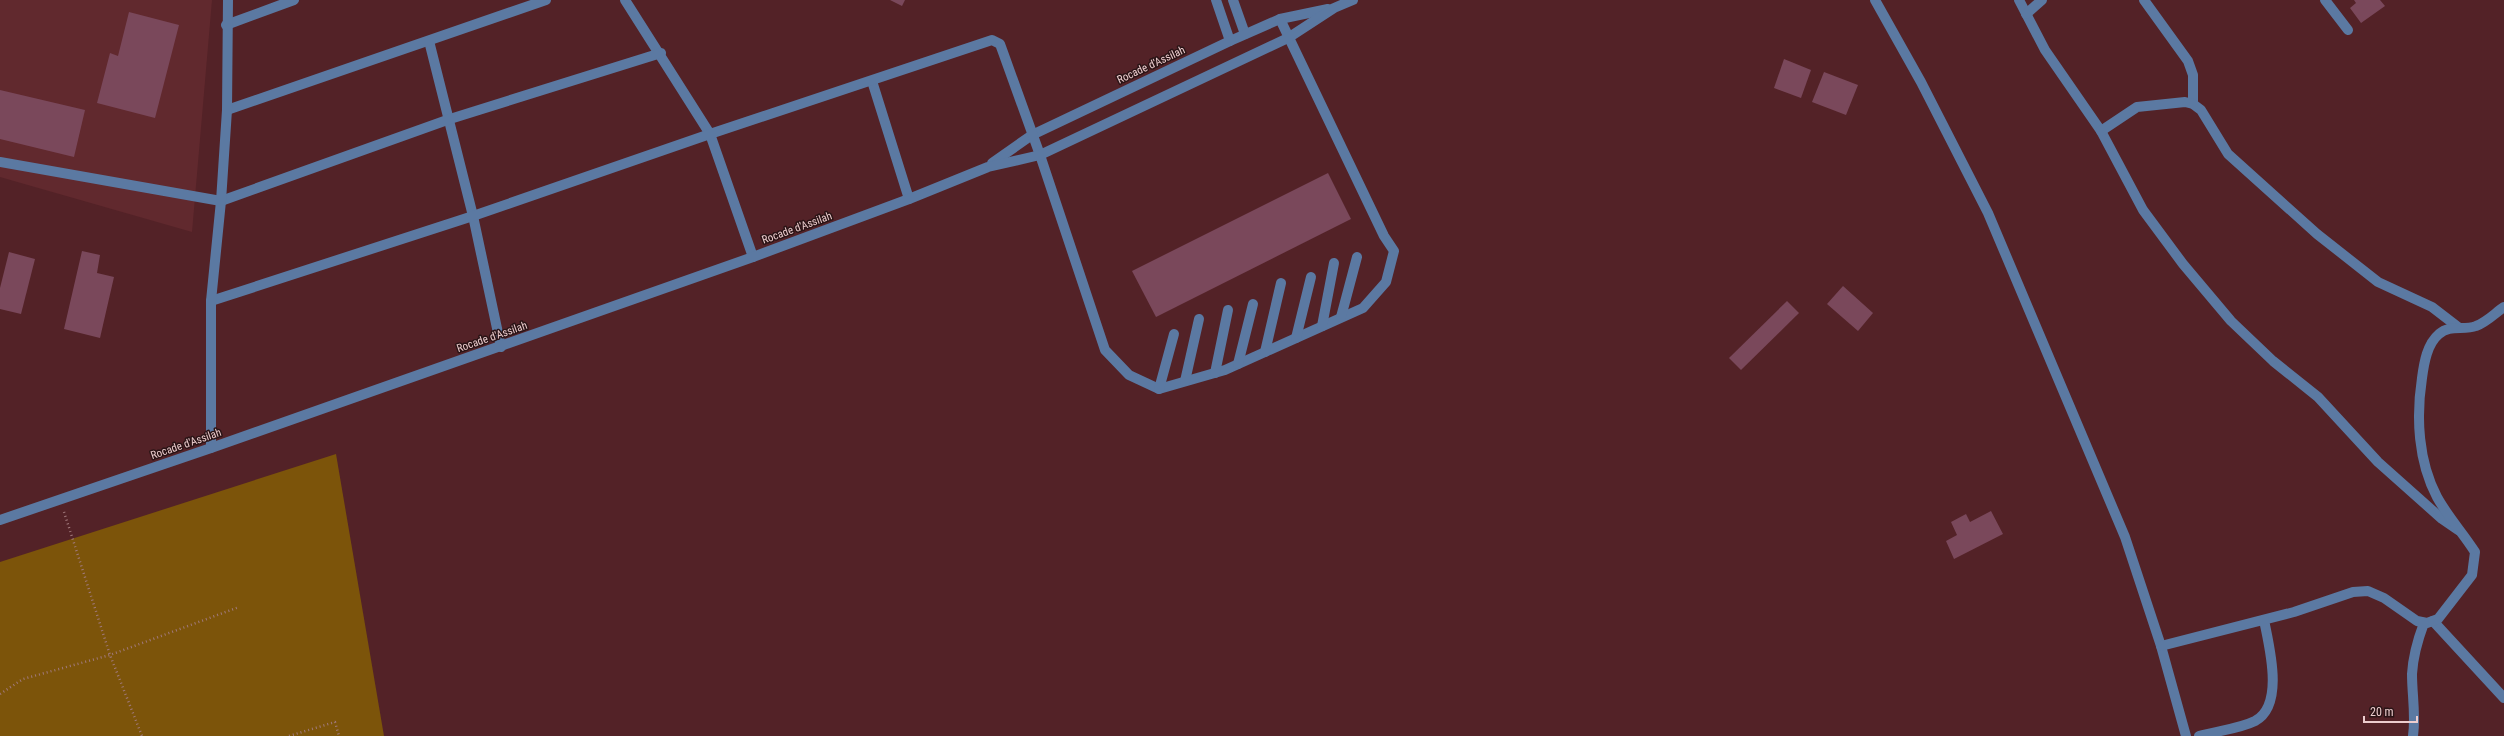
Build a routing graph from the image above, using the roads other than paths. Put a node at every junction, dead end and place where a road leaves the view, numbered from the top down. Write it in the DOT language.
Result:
graph roads {
  1 [pos="228,0"];
  2 [pos="294,0"];
  3 [pos="546,0"];
  4 [pos="625,0"];
  5 [pos="1216,0"];
  6 [pos="1234,0"];
  7 [pos="1353,0"];
  8 [pos="1875,0"];
  9 [pos="2019,0"];
  10 [pos="2042,0"];
  11 [pos="2144,0"];
  12 [pos="2325,0"];
  13 [pos="1334,8"];
  14 [pos="2026,14"];
  15 [pos="1280,19"];
  16 [pos="226,25"];
  17 [pos="2348,30"];
  18 [pos="1245,34"];
  19 [pos="1288,38"];
  20 [pos="429,41"];
  21 [pos="1230,41"];
  22 [pos="660,53"];
  23 [pos="872,81"];
  24 [pos="2193,104"];
  25 [pos="227,110"];
  26 [pos="450,119"];
  27 [pos="2101,130"];
  28 [pos="710,134"];
  29 [pos="1032,135"];
  30 [pos="1040,155"];
  31 [pos="0,162"];
  32 [pos="988,166"];
  33 [pos="909,199"];
  34 [pos="221,201"];
  35 [pos="473,216"];
  36 [pos="753,257"];
  37 [pos="1357,257"];
  38 [pos="1334,263"];
  39 [pos="1311,277"];
  40 [pos="1281,283"];
  41 [pos="211,300"];
  42 [pos="1253,304"];
  43 [pos="2504,307"];
  44 [pos="1228,310"];
  45 [pos="1341,317"];
  46 [pos="1199,320"];
  47 [pos="1322,326"];
  48 [pos="2458,327"];
  49 [pos="1174,334"];
  50 [pos="1296,338"];
  51 [pos="501,347"];
  52 [pos="1265,352"];
  53 [pos="1238,364"];
  54 [pos="1215,373"];
  55 [pos="1185,381"];
  56 [pos="1159,389"];
  57 [pos="211,448"];
  58 [pos="0,520"];
  59 [pos="2458,530"];
  60 [pos="2264,620"];
  61 [pos="2428,622"];
  62 [pos="2161,646"];
  63 [pos="2504,698"];
  64 [pos="2186,736"];
  65 [pos="2198,736"];
  66 [pos="2413,736"];
  1 -- 16 [label="street"];
  2 -- 16 [label="street"];
  3 -- 20 [label="street"];
  4 -- 22 [label="street"];
  5 -- 21 [label="street"];
  6 -- 18 [label="street"];
  7 -- 13 [label="street, Rocade d'Assilah"];
  8 -- 62 [label="street"];
  9 -- 14 [label="street"];
  10 -- 14 [label="street"];
  11 -- 24 [label="street"];
  12 -- 17 [label="street"];
  13 -- 15 [label="street, Rocade d'Assilah"];
  13 -- 19 [label="street, Rocade d'Assilah"];
  14 -- 27 [label="street"];
  15 -- 18 [label="street, Rocade d'Assilah"];
  15 -- 19 [label="street"];
  16 -- 25 [label="street"];
  18 -- 21 [label="street, Rocade d'Assilah"];
  19 -- 30 [label="street, Rocade d'Assilah"];
  19 -- 45 [label="street"];
  20 -- 25 [label="street"];
  20 -- 26 [label="street"];
  21 -- 29 [label="street, Rocade d'Assilah"];
  22 -- 26 [label="street"];
  22 -- 28 [label="street"];
  23 -- 28 [label="street"];
  23 -- 29 [label="street"];
  23 -- 33 [label="street"];
  24 -- 27 [label="street"];
  24 -- 48 [label="street"];
  25 -- 34 [label="street"];
  26 -- 34 [label="street"];
  26 -- 35 [label="street"];
  27 -- 59 [label="street"];
  28 -- 35 [label="street"];
  28 -- 36 [label="street"];
  29 -- 30 [label="street"];
  29 -- 32 [label="street, Rocade d'Assilah"];
  30 -- 32 [label="street, Rocade d'Assilah"];
  30 -- 56 [label="street"];
  31 -- 34 [label="street"];
  32 -- 33 [label="street, Rocade d'Assilah"];
  33 -- 36 [label="street, Rocade d'Assilah"];
  34 -- 41 [label="street"];
  35 -- 41 [label="street"];
  35 -- 51 [label="street"];
  36 -- 51 [label="street, Rocade d'Assilah"];
  37 -- 45 [label="street"];
  38 -- 47 [label="street"];
  39 -- 50 [label="street"];
  40 -- 52 [label="street"];
  41 -- 57 [label="street"];
  42 -- 53 [label="street"];
  43 -- 48 [label="street"];
  44 -- 54 [label="street"];
  45 -- 47 [label="street"];
  46 -- 55 [label="street"];
  47 -- 50 [label="street"];
  48 -- 59 [label="street"];
  49 -- 56 [label="street"];
  50 -- 52 [label="street"];
  51 -- 57 [label="street, Rocade d'Assilah"];
  52 -- 53 [label="street"];
  53 -- 54 [label="street"];
  54 -- 55 [label="street"];
  55 -- 56 [label="street"];
  57 -- 58 [label="street, Rocade d'Assilah"];
  59 -- 61 [label="street"];
  60 -- 61 [label="street"];
  60 -- 62 [label="street"];
  60 -- 65 [label="street"];
  61 -- 63 [label="street"];
  61 -- 66 [label="street"];
  62 -- 64 [label="street"];
}
